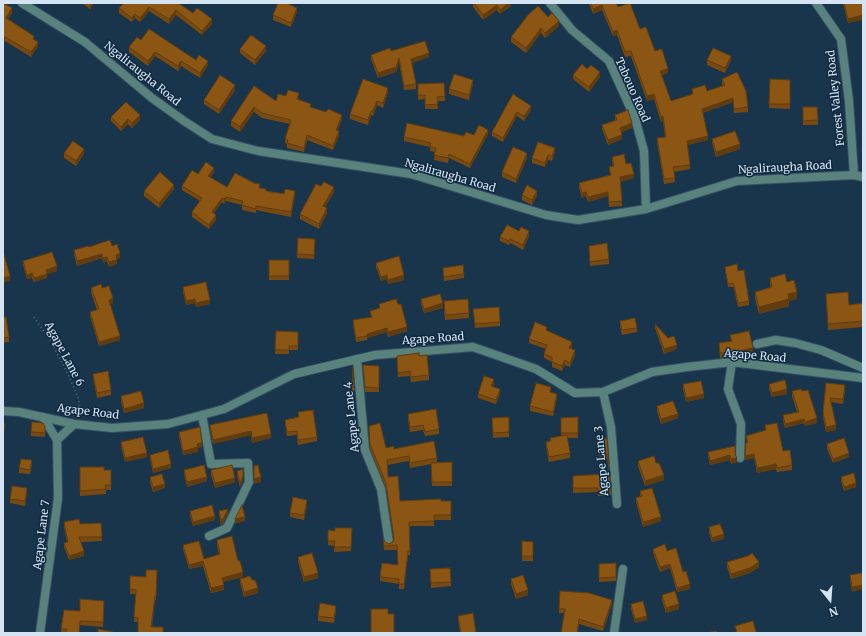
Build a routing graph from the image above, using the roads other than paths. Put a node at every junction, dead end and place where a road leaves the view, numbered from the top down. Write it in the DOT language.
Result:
graph roads {
  1 [pos="22,3"];
  2 [pos="550,3"];
  3 [pos="816,3"];
  4 [pos="854,175"];
  5 [pos="863,177"];
  6 [pos="646,209"];
  7 [pos="758,344"];
  8 [pos="357,359"];
  9 [pos="732,362"];
  10 [pos="863,368"];
  11 [pos="863,378"];
  12 [pos="603,392"];
  13 [pos="3,411"];
  14 [pos="202,415"];
  15 [pos="43,416"];
  16 [pos="74,424"];
  17 [pos="57,440"];
  18 [pos="740,458"];
  19 [pos="618,504"];
  20 [pos="209,536"];
  21 [pos="389,543"];
  22 [pos="623,568"];
  23 [pos="40,633"];
  24 [pos="614,633"];
  1 -- 6 [label="street, Ngaliraugha Road"];
  2 -- 6 [label="street, Tabouo Road"];
  3 -- 4 [label="street, Forest Valley Road"];
  4 -- 5 [label="street, Ngaliraugha Road"];
  4 -- 6 [label="street, Ngaliraugha Road"];
  7 -- 10 [label="street"];
  8 -- 12 [label="street, Agape Road"];
  8 -- 14 [label="street, Agape Road"];
  8 -- 21 [label="street, Agape Lane 4"];
  9 -- 11 [label="street, Agape Road"];
  9 -- 12 [label="street, Agape Road"];
  9 -- 18 [label="street"];
  12 -- 19 [label="street, Agape Lane 3"];
  13 -- 15 [label="street, Agape Road"];
  14 -- 16 [label="street, Agape Road"];
  14 -- 20 [label="street"];
  15 -- 16 [label="street, Agape Road"];
  15 -- 17 [label="street, Agape Lane 7"];
  16 -- 17 [label="street"];
  17 -- 23 [label="street, Agape Lane 7"];
  22 -- 24 [label="street"];
}
